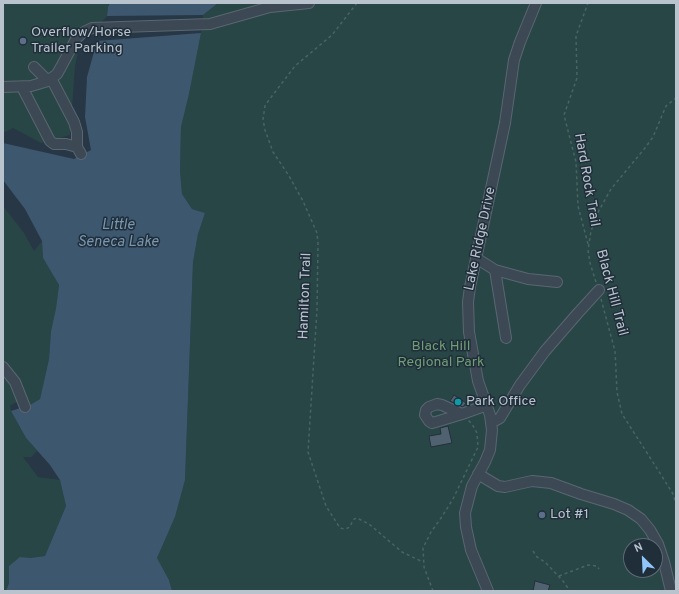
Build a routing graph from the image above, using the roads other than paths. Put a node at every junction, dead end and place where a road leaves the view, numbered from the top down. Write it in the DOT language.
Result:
graph roads {
  1 [pos="309,3"];
  2 [pos="536,3"];
  3 [pos="34,67"];
  4 [pos="50,80"];
  5 [pos="3,87"];
  6 [pos="22,87"];
  7 [pos="476,258"];
  8 [pos="495,270"];
  9 [pos="557,282"];
  10 [pos="599,290"];
  11 [pos="506,338"];
  12 [pos="3,366"];
  13 [pos="486,405"];
  14 [pos="25,407"];
  15 [pos="463,416"];
  16 [pos="491,423"];
  17 [pos="478,474"];
  18 [pos="488,591"];
  19 [pos="671,591"];
  1 -- 4 [label="street"];
  2 -- 7 [label="street, Lake Ridge Drive"];
  3 -- 4 [label="street"];
  4 -- 6 [label="street"];
  4 -- 6 [label="street"];
  5 -- 6 [label="street"];
  7 -- 8 [label="street"];
  7 -- 13 [label="street, Lake Ridge Drive"];
  8 -- 9 [label="street"];
  8 -- 11 [label="street"];
  10 -- 16 [label="street"];
  12 -- 14 [label="street"];
  13 -- 15 [label="street"];
  13 -- 16 [label="street, Lake Ridge Drive"];
  16 -- 17 [label="street, Lake Ridge Drive"];
  17 -- 18 [label="street, Lake Ridge Drive"];
  17 -- 19 [label="street"];
}
